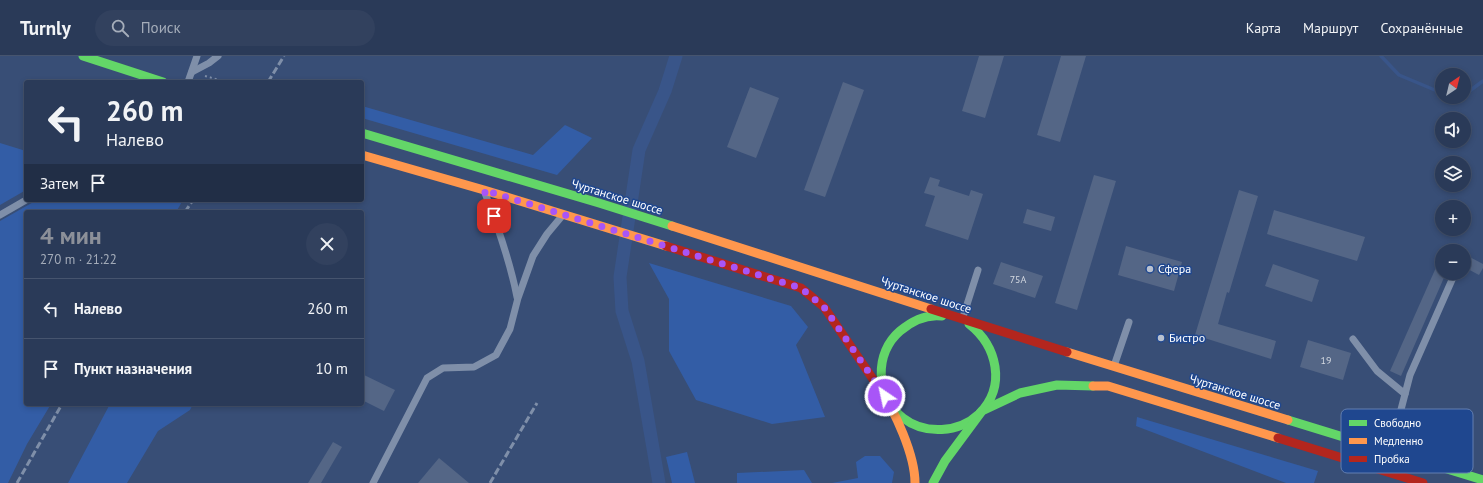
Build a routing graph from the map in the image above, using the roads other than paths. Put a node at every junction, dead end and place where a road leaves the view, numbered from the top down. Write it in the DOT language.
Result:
graph roads {
  1 [pos="83,56"];
  2 [pos="197,56"];
  3 [pos="218,56"];
  4 [pos="192,72"];
  5 [pos="157,80"];
  6 [pos="189,80"];
  7 [pos="364,134"];
  8 [pos="364,156"];
  9 [pos="484,190"];
  10 [pos="24,201"];
  11 [pos="0,215"];
  12 [pos="563,215"];
  13 [pos="978,270"];
  14 [pos="1453,280"];
  15 [pos="518,298"];
  16 [pos="958,318"];
  17 [pos="1129,322"];
  18 [pos="1353,339"];
  19 [pos="1111,377"];
  20 [pos="1405,394"];
  21 [pos="885,396"];
  22 [pos="1401,409"];
  23 [pos="982,411"];
  24 [pos="1341,439"];
  25 [pos="1341,456"];
  26 [pos="1390,473"];
  27 [pos="1467,473"];
  28 [pos="1482,477"];
  29 [pos="373,483"];
  30 [pos="915,483"];
  31 [pos="933,483"];
  32 [pos="1423,483"];
  1 -- 5 [label="street"];
  2 -- 4 [label="lane"];
  3 -- 4 [label="lane"];
  4 -- 6 [label="lane"];
  7 -- 16 [label="street, Чуртанское шоссе"];
  8 -- 9 [label="street"];
  9 -- 12 [label="street"];
  9 -- 15 [label="lane"];
  10 -- 11 [label="lane"];
  12 -- 15 [label="lane"];
  12 -- 21 [label="street"];
  13 -- 16 [label="lane"];
  14 -- 20 [label="lane"];
  15 -- 29 [label="lane"];
  16 -- 19 [label="street, Чуртанское шоссе"];
  16 -- 21 [label="street"];
  16 -- 23 [label="street"];
  17 -- 19 [label="lane"];
  18 -- 20 [label="lane"];
  19 -- 23 [label="street"];
  19 -- 24 [label="street, Чуртанское шоссе"];
  19 -- 25 [label="street, Чуртанское шоссе"];
  20 -- 22 [label="lane"];
  21 -- 23 [label="street"];
  21 -- 30 [label="street"];
  23 -- 31 [label="street"];
  26 -- 32 [label="street, Чуртанское шоссе"];
  27 -- 28 [label="street, Чуртанское шоссе"];
}
